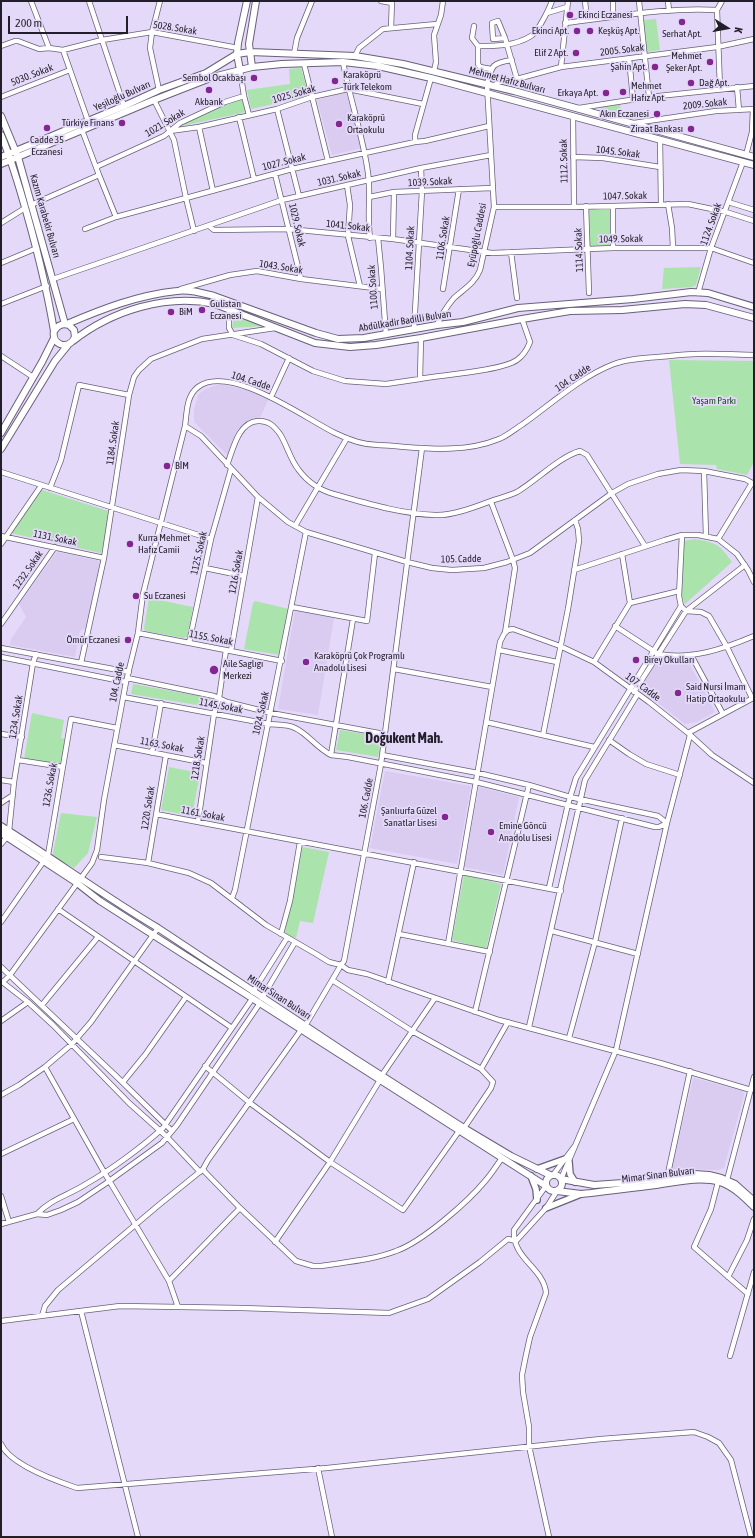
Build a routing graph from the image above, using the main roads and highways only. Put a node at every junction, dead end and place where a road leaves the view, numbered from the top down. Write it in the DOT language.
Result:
graph roads {
  1 [pos="247,1"];
  2 [pos="256,1"];
  3 [pos="238,51"];
  4 [pos="250,52"];
  5 [pos="252,67"];
  6 [pos="240,70"];
  7 [pos="1,116"];
  8 [pos="1,135"];
  9 [pos="12,155"];
  10 [pos="1,157"];
  11 [pos="754,157"];
  12 [pos="18,158"];
  13 [pos="1,164"];
  14 [pos="754,165"];
  15 [pos="28,206"];
  16 [pos="754,307"];
  17 [pos="754,318"];
  18 [pos="66,324"];
  19 [pos="54,334"];
  20 [pos="73,341"];
  21 [pos="68,345"];
  22 [pos="1,433"];
  23 [pos="1,448"];
  24 [pos="1,826"];
  25 [pos="1,834"];
  26 [pos="8,834"];
  27 [pos="261,1001"];
  28 [pos="462,1130"];
  29 [pos="552,1175"];
  30 [pos="561,1180"];
  31 [pos="546,1186"];
  32 [pos="557,1191"];
  33 [pos="754,1201"];
  34 [pos="754,1207"];
  1 -- 3 [label="main road"];
  2 -- 4 [label="main road"];
  3 -- 4 [label="main road, Yeşiloğlu Bulvarı"];
  3 -- 6 [label="main road"];
  3 -- 9 [label="main road, Yeşiloğlu Bulvarı"];
  4 -- 5 [label="main road"];
  4 -- 11 [label="main road, Mehmet Hafız Bulvarı"];
  5 -- 6 [label="main road, Yeşiloğlu Bulvarı"];
  5 -- 14 [label="main road, Mehmet Hafız Bulvarı"];
  6 -- 12 [label="main road, Yeşiloğlu Bulvarı"];
  7 -- 9 [label="main road, Kazım Karabekir Bulvarı"];
  8 -- 9 [label="main road, Kazım Karabekir Bulvarı"];
  9 -- 10 [label="main road, Yeşiloğlu Bulvarı"];
  9 -- 12 [label="main road, Kazım Karabekir Bulvarı"];
  9 -- 13 [label="main road, Yeşiloğlu Bulvarı"];
  9 -- 15 [label="main road, Kazım Karabekir Bulvarı"];
  12 -- 15 [label="main road, Kazım Karabekir Bulvarı"];
  15 -- 18 [label="main road, Kazım Karabekir Bulvarı"];
  15 -- 19 [label="main road, Kazım Karabekir Bulvarı"];
  16 -- 18 [label="main road, Abdülkadir Badilli Bulvarı"];
  17 -- 20 [label="main road, Abdülkadir Badilli Bulvarı"];
  18 -- 19 [label="main road"];
  18 -- 20 [label="main road"];
  19 -- 21 [label="main road"];
  19 -- 22 [label="main road"];
  20 -- 21 [label="main road"];
  21 -- 23 [label="main road"];
  24 -- 26 [label="main road, Mimar Sinan Bulvarı"];
  25 -- 26 [label="main road, Mimar Sinan Bulvarı"];
  26 -- 27 [label="main road, Mimar Sinan Bulvarı"];
  26 -- 27 [label="main road, Mimar Sinan Bulvarı"];
  27 -- 28 [label="main road, Mimar Sinan Bulvarı"];
  28 -- 29 [label="main road, Mimar Sinan Bulvarı"];
  28 -- 31 [label="main road, Mimar Sinan Bulvarı"];
  29 -- 30 [label="main road"];
  29 -- 31 [label="main road"];
  30 -- 32 [label="main road"];
  30 -- 33 [label="main road, Mimar Sinan Bulvarı"];
  31 -- 32 [label="main road"];
  32 -- 34 [label="main road, Mimar Sinan Bulvarı"];
}
